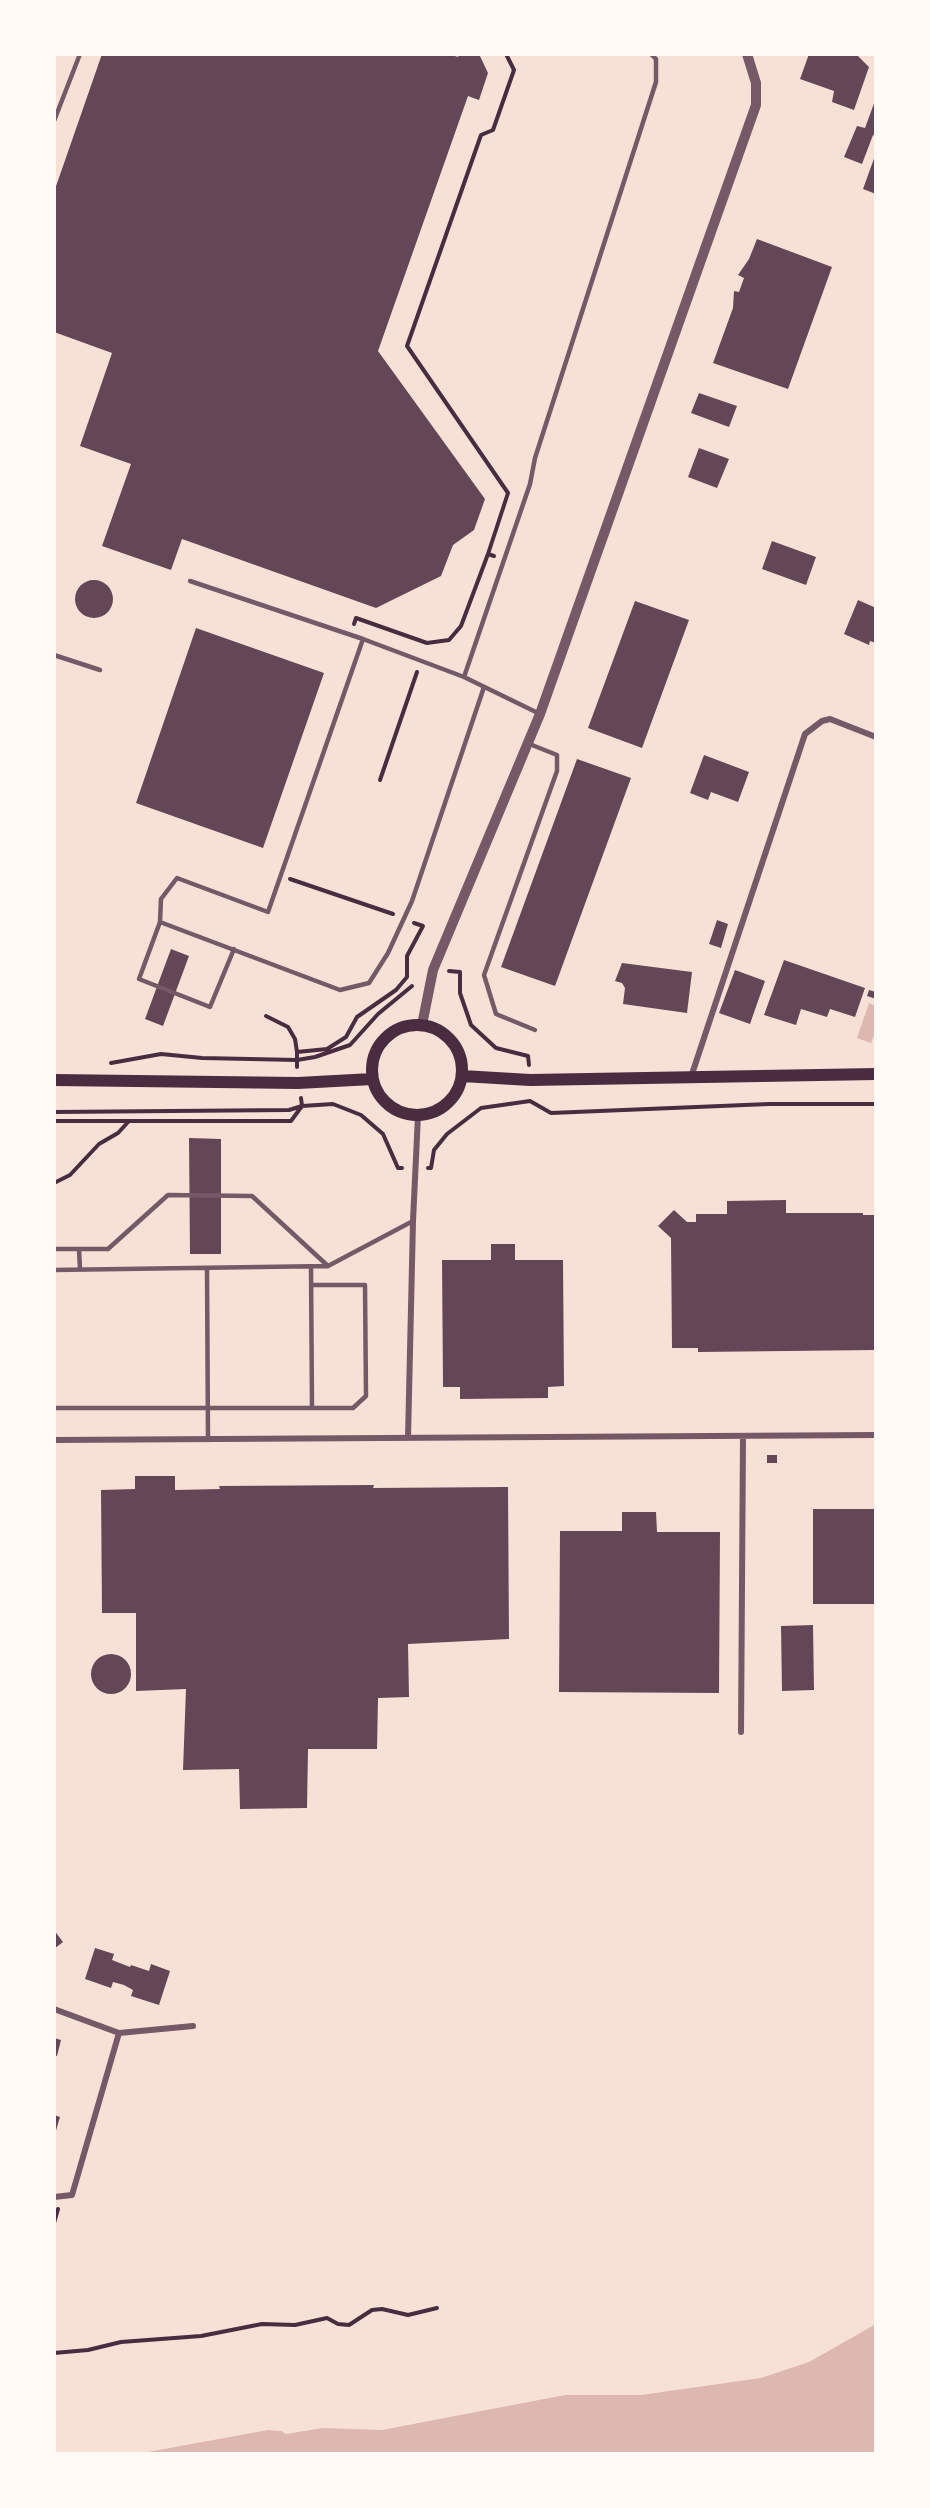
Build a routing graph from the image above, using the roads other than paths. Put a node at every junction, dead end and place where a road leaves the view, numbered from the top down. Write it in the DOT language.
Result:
graph roads {
  1 [pos="80,54"];
  2 [pos="651,54"];
  3 [pos="747,54"];
  4 [pos="54,121"];
  5 [pos="190,581"];
  6 [pos="363,639"];
  7 [pos="54,655"];
  8 [pos="100,670"];
  9 [pos="464,677"];
  10 [pos="484,687"];
  11 [pos="540,714"];
  12 [pos="876,737"];
  13 [pos="527,743"];
  14 [pos="160,922"];
  15 [pos="234,949"];
  16 [pos="422,1024"];
  17 [pos="535,1030"];
  18 [pos="876,1074"];
  19 [pos="462,1076"];
  20 [pos="691,1077"];
  21 [pos="372,1079"];
  22 [pos="54,1080"];
  23 [pos="418,1115"];
  24 [pos="413,1221"];
  25 [pos="79,1249"];
  26 [pos="54,1250"];
  27 [pos="328,1266"];
  28 [pos="311,1267"];
  29 [pos="207,1268"];
  30 [pos="80,1269"];
  31 [pos="54,1270"];
  32 [pos="311,1285"];
  33 [pos="54,1408"];
  34 [pos="208,1408"];
  35 [pos="312,1408"];
  36 [pos="876,1435"];
  37 [pos="743,1436"];
  38 [pos="408,1438"];
  39 [pos="54,1440"];
  40 [pos="208,1440"];
  41 [pos="741,1732"];
  42 [pos="54,2009"];
  43 [pos="194,2026"];
  44 [pos="119,2033"];
  45 [pos="54,2197"];
  1 -- 4 [label="lane"];
  2 -- 9 [label="lane"];
  3 -- 11 [label="street"];
  5 -- 6 [label="lane"];
  6 -- 9 [label="lane"];
  6 -- 14 [label="lane"];
  7 -- 8 [label="lane"];
  9 -- 10 [label="lane"];
  10 -- 11 [label="lane"];
  10 -- 15 [label="lane"];
  11 -- 13 [label="street"];
  12 -- 20 [label="street"];
  13 -- 16 [label="street"];
  13 -- 17 [label="lane"];
  14 -- 15 [label="lane"];
  14 -- 15 [label="lane"];
  16 -- 19 [label="main road"];
  16 -- 21 [label="main road"];
  18 -- 20 [label="main road"];
  19 -- 20 [label="main road"];
  19 -- 23 [label="main road"];
  21 -- 22 [label="main road"];
  21 -- 23 [label="main road"];
  23 -- 24 [label="street"];
  24 -- 27 [label="lane"];
  24 -- 38 [label="street"];
  25 -- 26 [label="lane"];
  25 -- 27 [label="lane"];
  25 -- 30 [label="lane"];
  27 -- 28 [label="lane"];
  28 -- 29 [label="lane"];
  28 -- 32 [label="lane"];
  29 -- 30 [label="lane"];
  29 -- 34 [label="lane"];
  30 -- 31 [label="lane"];
  32 -- 35 [label="lane"];
  32 -- 35 [label="lane"];
  33 -- 34 [label="lane"];
  34 -- 35 [label="lane"];
  34 -- 40 [label="lane"];
  36 -- 37 [label="street"];
  37 -- 38 [label="street"];
  37 -- 41 [label="street"];
  38 -- 40 [label="street"];
  39 -- 40 [label="street"];
  42 -- 44 [label="street"];
  43 -- 44 [label="street"];
  44 -- 45 [label="street"];
}
